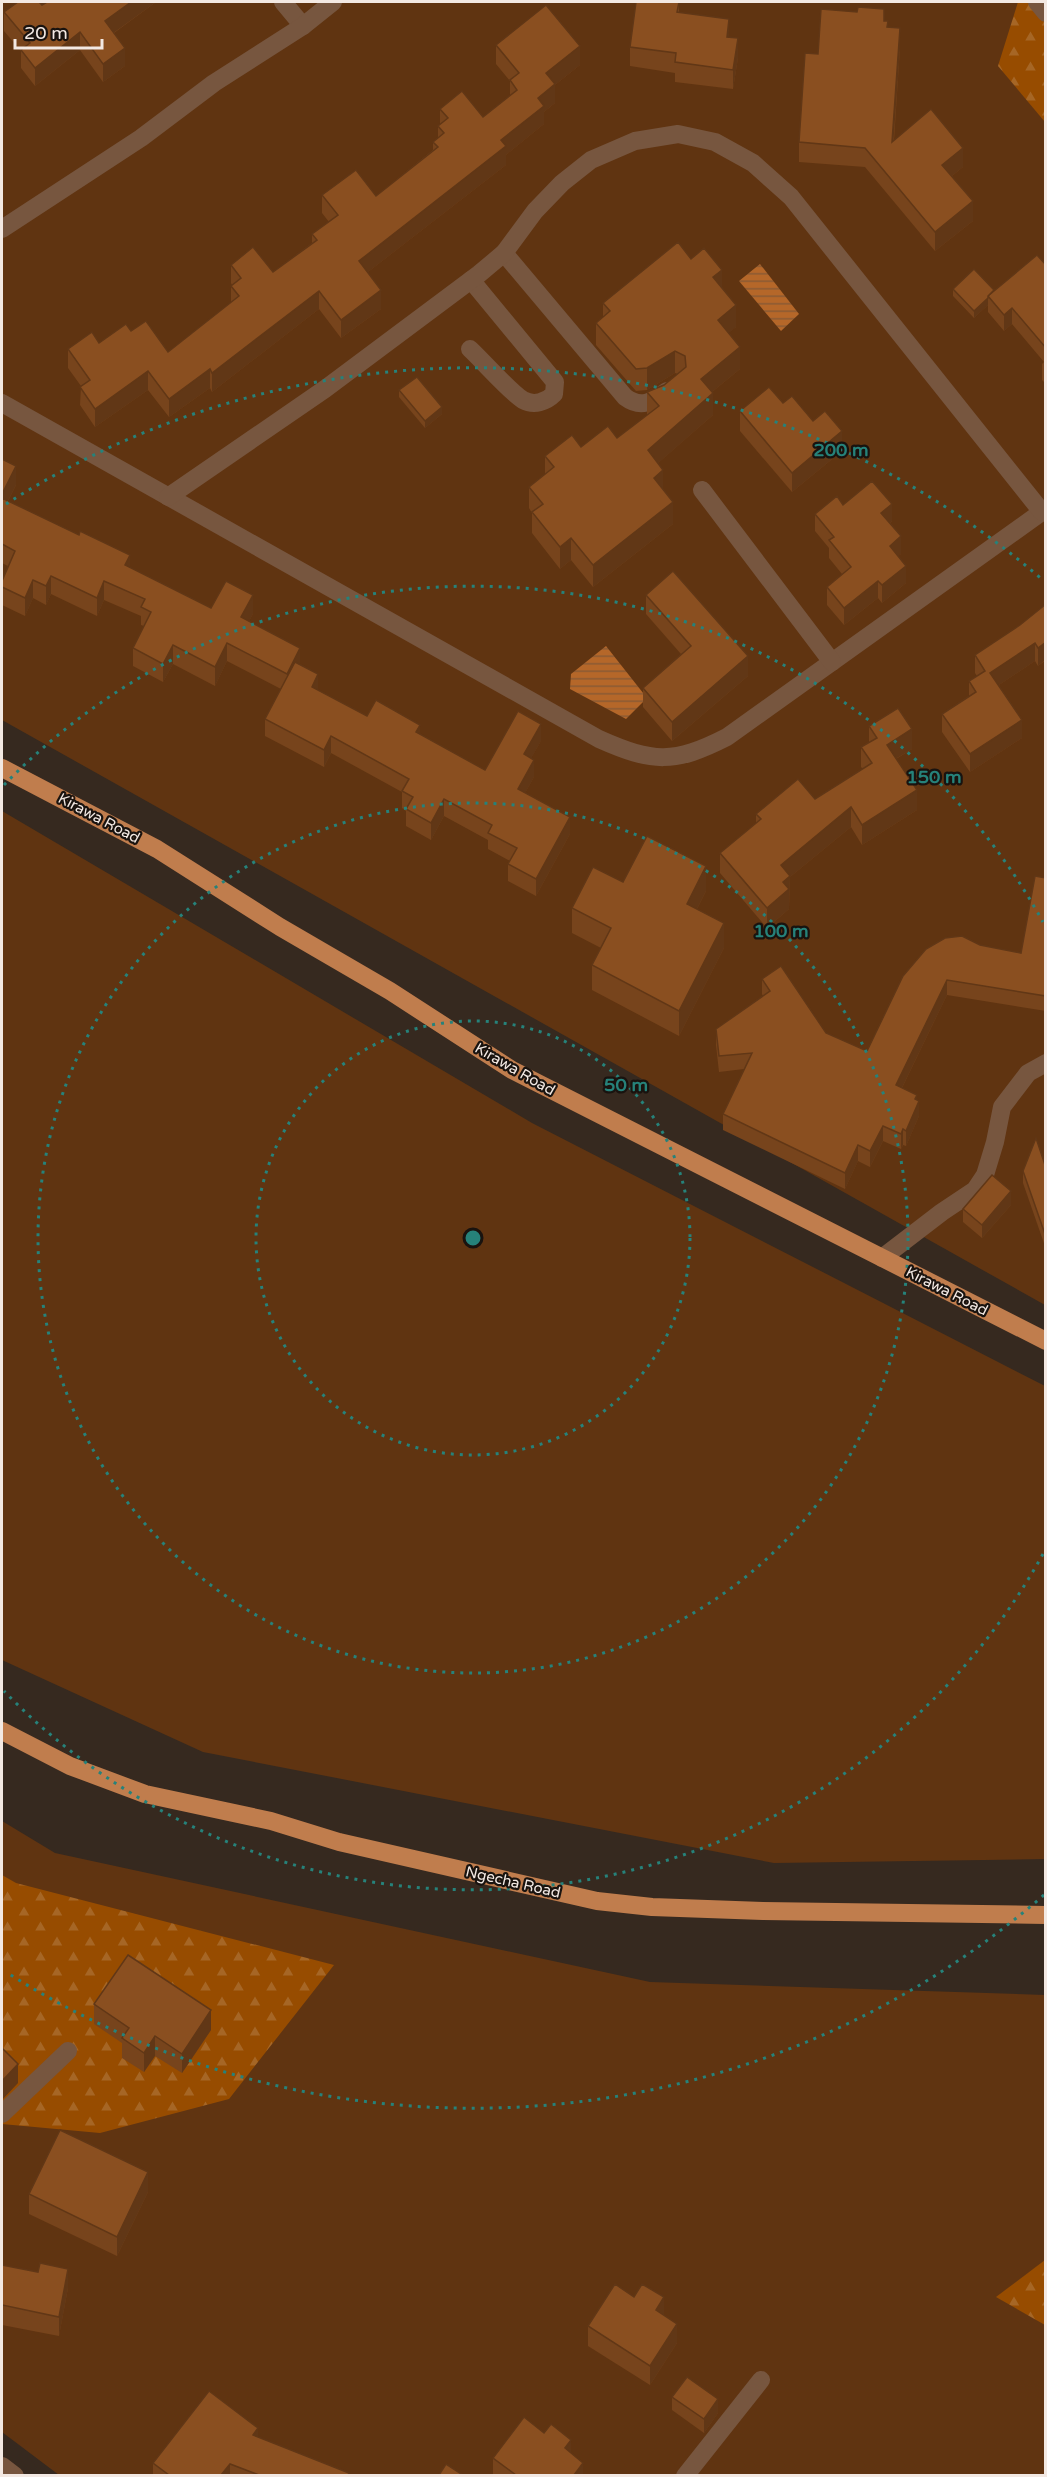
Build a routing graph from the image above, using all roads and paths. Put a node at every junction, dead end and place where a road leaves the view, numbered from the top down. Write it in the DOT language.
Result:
graph roads {
  1 [pos="283,2"];
  2 [pos="333,2"];
  3 [pos="1037,2"];
  4 [pos="1046,13"];
  5 [pos="303,26"];
  6 [pos="2,229"];
  7 [pos="504,253"];
  8 [pos="471,280"];
  9 [pos="470,349"];
  10 [pos="676,384"];
  11 [pos="2,403"];
  12 [pos="702,490"];
  13 [pos="168,497"];
  14 [pos="1044,511"];
  15 [pos="832,662"];
  16 [pos="2,768"];
  17 [pos="1046,1063"];
  18 [pos="882,1258"];
  19 [pos="1046,1341"];
  20 [pos="2,1731"];
  21 [pos="1046,1915"];
  22 [pos="68,2051"];
  23 [pos="2,2114"];
  24 [pos="761,2380"];
  25 [pos="2,2466"];
  26 [pos="15,2475"];
  27 [pos="685,2475"];
  1 -- 5 [label="street"];
  2 -- 5 [label="street"];
  3 -- 4 [label="street"];
  5 -- 6 [label="street"];
  7 -- 8 [label="street"];
  7 -- 10 [label="street"];
  7 -- 14 [label="street"];
  8 -- 9 [label="street"];
  8 -- 13 [label="street"];
  11 -- 13 [label="street"];
  12 -- 15 [label="street"];
  13 -- 15 [label="street"];
  14 -- 15 [label="street"];
  16 -- 18 [label="main road, Kirawa Road"];
  17 -- 18 [label="street"];
  18 -- 19 [label="main road, Kirawa Road"];
  20 -- 21 [label="main road, Ngecha Road"];
  22 -- 23 [label="street"];
  24 -- 27 [label="street"];
  25 -- 26 [label="street"];
}
